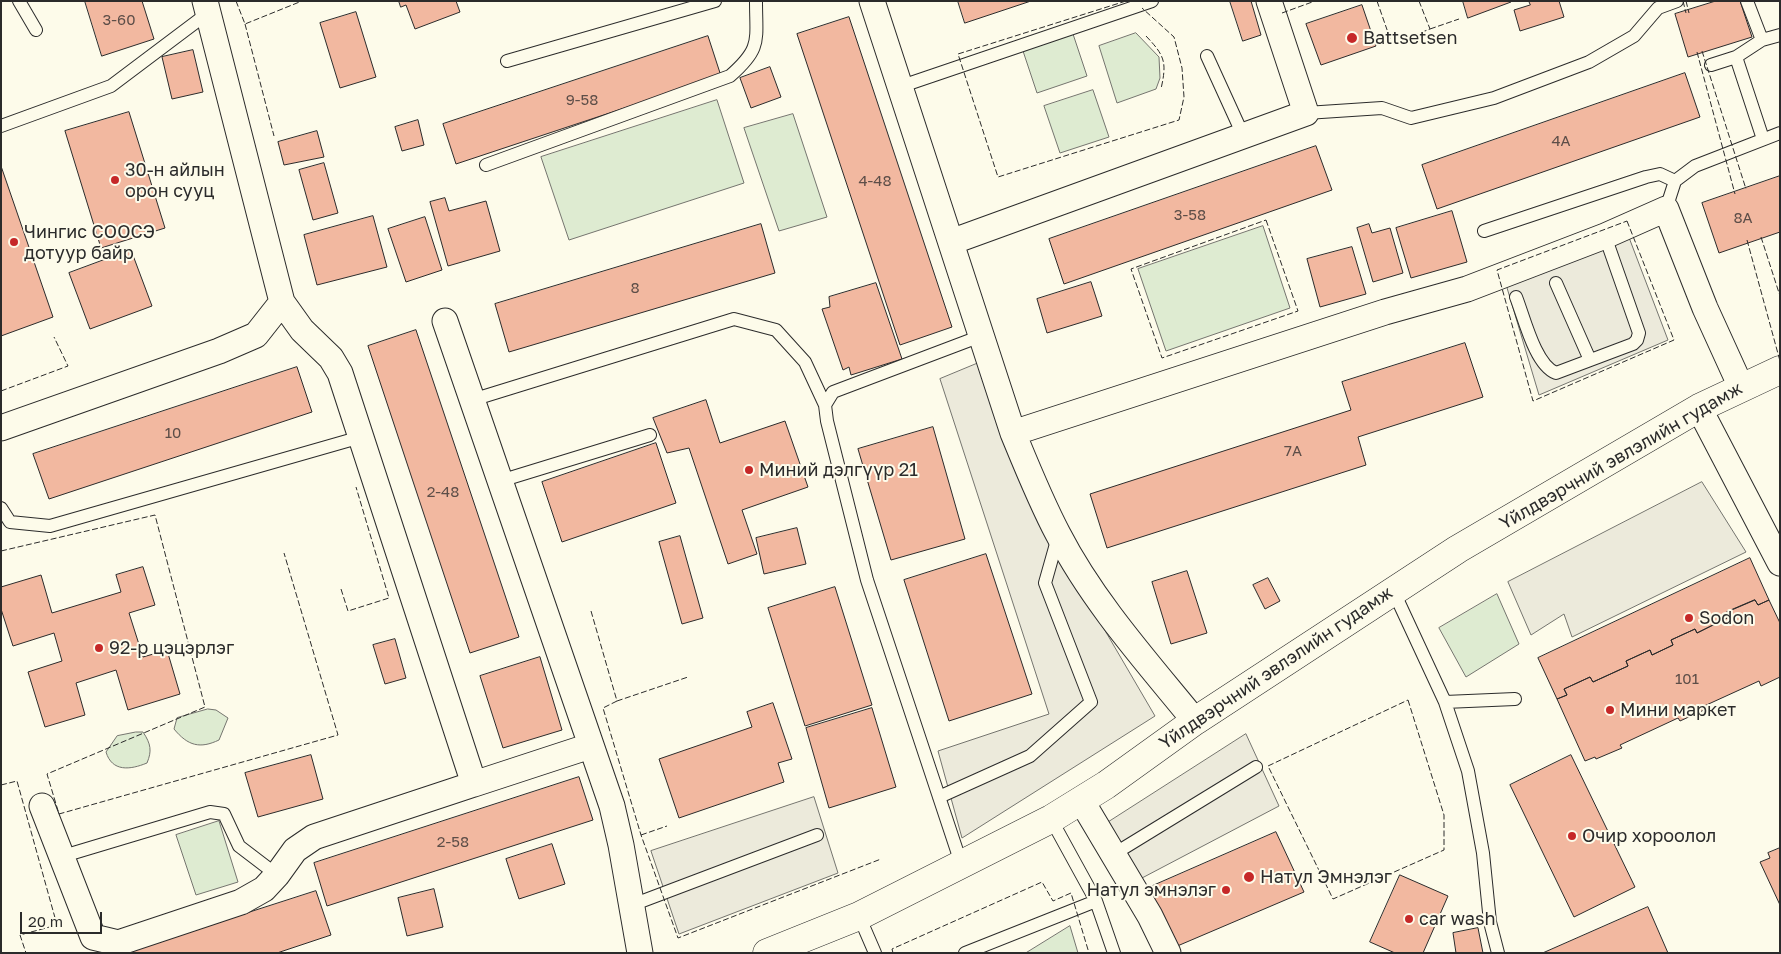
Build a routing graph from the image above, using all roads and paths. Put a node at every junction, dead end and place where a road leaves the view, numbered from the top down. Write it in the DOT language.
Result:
graph roads {
  1 [pos="19,1"];
  2 [pos="715,1"];
  3 [pos="756,1"];
  4 [pos="872,1"];
  5 [pos="1152,1"];
  6 [pos="1269,1"];
  7 [pos="1677,1"];
  8 [pos="1747,1"];
  9 [pos="207,7"];
  10 [pos="36,30"];
  11 [pos="1780,36"];
  12 [pos="1762,40"];
  13 [pos="1207,56"];
  14 [pos="1736,57"];
  15 [pos="507,61"];
  16 [pos="1711,65"];
  17 [pos="899,87"];
  18 [pos="1306,113"];
  19 [pos="1,126"];
  20 [pos="1780,133"];
  21 [pos="1243,135"];
  22 [pos="1763,139"];
  23 [pos="486,165"];
  24 [pos="1675,181"];
  25 [pos="1666,209"];
  26 [pos="1484,232"];
  27 [pos="1604,236"];
  28 [pos="952,242"];
  29 [pos="1556,283"];
  30 [pos="1516,297"];
  31 [pos="282,302"];
  32 [pos="445,321"];
  33 [pos="981,336"];
  34 [pos="1590,360"];
  35 [pos="1780,370"];
  36 [pos="1740,387"];
  37 [pos="472,400"];
  38 [pos="825,405"];
  39 [pos="1699,408"];
  40 [pos="1,428"];
  41 [pos="1013,433"];
  42 [pos="650,435"];
  43 [pos="361,437"];
  44 [pos="500,481"];
  45 [pos="1,508"];
  46 [pos="1058,536"];
  47 [pos="1780,563"];
  48 [pos="1393,590"];
  49 [pos="1514,699"];
  50 [pos="1445,702"];
  51 [pos="1195,721"];
  52 [pos="590,746"];
  53 [pos="1256,767"];
  54 [pos="474,784"];
  55 [pos="939,797"];
  56 [pos="1081,800"];
  57 [pos="42,806"];
  58 [pos="1051,819"];
  59 [pos="817,835"];
  60 [pos="1114,854"];
  61 [pos="60,857"];
  62 [pos="962,866"];
  63 [pos="277,875"];
  64 [pos="1096,901"];
  65 [pos="632,905"];
  66 [pos="859,916"];
  67 [pos="640,953"];
  68 [pos="767,953"];
  69 [pos="875,953"];
  70 [pos="965,953"];
  71 [pos="1114,953"];
  72 [pos="1168,953"];
  73 [pos="1498,953"];
  1 -- 10 [label="lane"];
  2 -- 15 [label="lane"];
  3 -- 23 [label="lane"];
  4 -- 17 [label="street"];
  5 -- 17 [label="lane"];
  6 -- 18 [label="street"];
  7 -- 18 [label="lane"];
  8 -- 12 [label="lane"];
  9 -- 19 [label="lane"];
  9 -- 31 [label="street"];
  11 -- 12 [label="lane"];
  12 -- 14 [label="lane"];
  13 -- 21 [label="lane"];
  14 -- 16 [label="lane"];
  14 -- 22 [label="lane"];
  17 -- 28 [label="street"];
  18 -- 21 [label="street"];
  20 -- 22 [label="lane"];
  21 -- 28 [label="street"];
  22 -- 24 [label="lane"];
  24 -- 25 [label="lane"];
  24 -- 26 [label="lane"];
  25 -- 27 [label="street"];
  25 -- 36 [label="street"];
  27 -- 34 [label="lane"];
  27 -- 41 [label="street"];
  28 -- 33 [label="street"];
  29 -- 34 [label="lane"];
  30 -- 34 [label="lane"];
  31 -- 40 [label="street"];
  31 -- 43 [label="street"];
  32 -- 37 [label="street"];
  33 -- 38 [label="lane"];
  33 -- 41 [label="street"];
  35 -- 36 [label="main road, Үйлдвэрчний эвлэлийн гудамж"];
  36 -- 39 [label="main road, Үйлдвэрчний эвлэлийн гудамж"];
  37 -- 38 [label="lane"];
  37 -- 44 [label="street"];
  38 -- 55 [label="lane"];
  39 -- 47 [label="street"];
  39 -- 48 [label="main road, Үйлдвэрчний эвлэлийн гудамж"];
  41 -- 46 [label="street"];
  42 -- 44 [label="lane"];
  43 -- 45 [label="lane"];
  43 -- 54 [label="street"];
  44 -- 52 [label="street"];
  46 -- 51 [label="street"];
  46 -- 55 [label="lane"];
  48 -- 50 [label="lane"];
  48 -- 51 [label="main road, Үйлдвэрчний эвлэлийн гудамж"];
  49 -- 50 [label="lane"];
  50 -- 73 [label="lane"];
  51 -- 56 [label="main road, Үйлдвэрчний эвлэлийн гудамж"];
  52 -- 54 [label="street"];
  52 -- 65 [label="street"];
  53 -- 60 [label="lane"];
  54 -- 63 [label="street"];
  55 -- 62 [label="lane"];
  56 -- 58 [label="main road, Үйлдвэрчний эвлэлийн гудамж"];
  56 -- 60 [label="street"];
  57 -- 61 [label="street"];
  58 -- 62 [label="main road, Үйлдвэрчний эвлэлийн гудамж"];
  58 -- 64 [label="lane"];
  59 -- 65 [label="lane"];
  60 -- 72 [label="street"];
  61 -- 63 [label="lane"];
  61 -- 63 [label="street"];
  62 -- 66 [label="main road, Үйлдвэрчний эвлэлийн гудамж"];
  64 -- 70 [label="lane"];
  64 -- 71 [label="lane"];
  65 -- 67 [label="street"];
  66 -- 68 [label="main road, Үйлдвэрчний эвлэлийн гудамж"];
  66 -- 69 [label="lane"];
}
